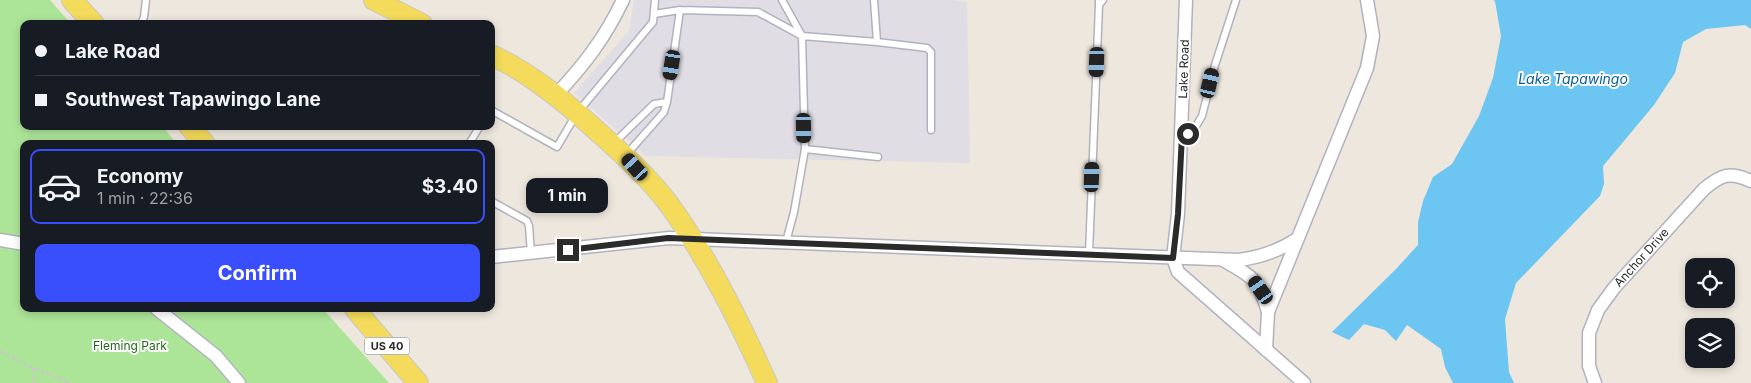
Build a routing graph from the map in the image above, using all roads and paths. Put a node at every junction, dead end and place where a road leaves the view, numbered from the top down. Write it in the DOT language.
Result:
graph roads {
  1 [pos="72,0"];
  2 [pos="146,0"];
  3 [pos="374,0"];
  4 [pos="623,0"];
  5 [pos="655,0"];
  6 [pos="782,0"];
  7 [pos="874,0"];
  8 [pos="1186,0"];
  9 [pos="1236,0"];
  10 [pos="1366,0"];
  11 [pos="1100,2"];
  12 [pos="680,10"];
  13 [pos="654,14"];
  14 [pos="90,20"];
  15 [pos="143,20"];
  16 [pos="414,20"];
  17 [pos="802,36"];
  18 [pos="878,42"];
  19 [pos="495,57"];
  20 [pos="555,96"];
  21 [pos="667,102"];
  22 [pos="495,112"];
  23 [pos="577,113"];
  24 [pos="193,130"];
  25 [pos="931,130"];
  26 [pos="1182,135"];
  27 [pos="201,140"];
  28 [pos="805,149"];
  29 [pos="619,150"];
  30 [pos="878,157"];
  31 [pos="1751,180"];
  32 [pos="495,203"];
  33 [pos="692,239"];
  34 [pos="1297,239"];
  35 [pos="0,240"];
  36 [pos="786,242"];
  37 [pos="20,243"];
  38 [pos="1089,253"];
  39 [pos="531,254"];
  40 [pos="495,257"];
  41 [pos="1173,258"];
  42 [pos="1223,260"];
  43 [pos="161,312"];
  44 [pos="358,312"];
  45 [pos="1268,312"];
  46 [pos="1266,350"];
  47 [pos="0,351"];
  48 [pos="33,368"];
  49 [pos="34,383"];
  50 [pos="70,383"];
  51 [pos="239,383"];
  52 [pos="418,383"];
  53 [pos="767,383"];
  54 [pos="1304,383"];
  55 [pos="1595,383"];
  1 -- 14 [label="main road"];
  2 -- 15 [label="lane"];
  3 -- 16 [label="main road"];
  4 -- 20 [label="street"];
  5 -- 13 [label="lane"];
  6 -- 17 [label="lane"];
  7 -- 18 [label="lane"];
  8 -- 26 [label="street, Lake Road"];
  9 -- 26 [label="lane"];
  10 -- 34 [label="street"];
  11 -- 38 [label="lane"];
  12 -- 13 [label="lane"];
  12 -- 17 [label="lane"];
  12 -- 21 [label="lane"];
  13 -- 23 [label="lane"];
  17 -- 18 [label="lane"];
  17 -- 28 [label="lane"];
  18 -- 25 [label="lane"];
  19 -- 20 [label="main road"];
  20 -- 23 [label="main road"];
  21 -- 29 [label="lane"];
  21 -- 29 [label="lane"];
  22 -- 23 [label="lane"];
  23 -- 29 [label="main road"];
  24 -- 27 [label="main road"];
  26 -- 41 [label="street, Lake Road"];
  28 -- 30 [label="lane"];
  28 -- 36 [label="lane"];
  29 -- 33 [label="main road"];
  31 -- 55 [label="street, Anchor Drive"];
  32 -- 39 [label="lane"];
  33 -- 36 [label="street"];
  33 -- 39 [label="street"];
  33 -- 53 [label="main road"];
  34 -- 42 [label="street"];
  34 -- 45 [label="street"];
  35 -- 37 [label="street"];
  36 -- 38 [label="street"];
  38 -- 41 [label="street"];
  39 -- 40 [label="street"];
  41 -- 42 [label="street"];
  41 -- 46 [label="street"];
  42 -- 45 [label="street"];
  43 -- 51 [label="street"];
  44 -- 52 [label="main road, US 40"];
  45 -- 46 [label="street"];
  46 -- 54 [label="street"];
  47 -- 48 [label="path"];
  48 -- 49 [label="path"];
  48 -- 50 [label="path"];
}
